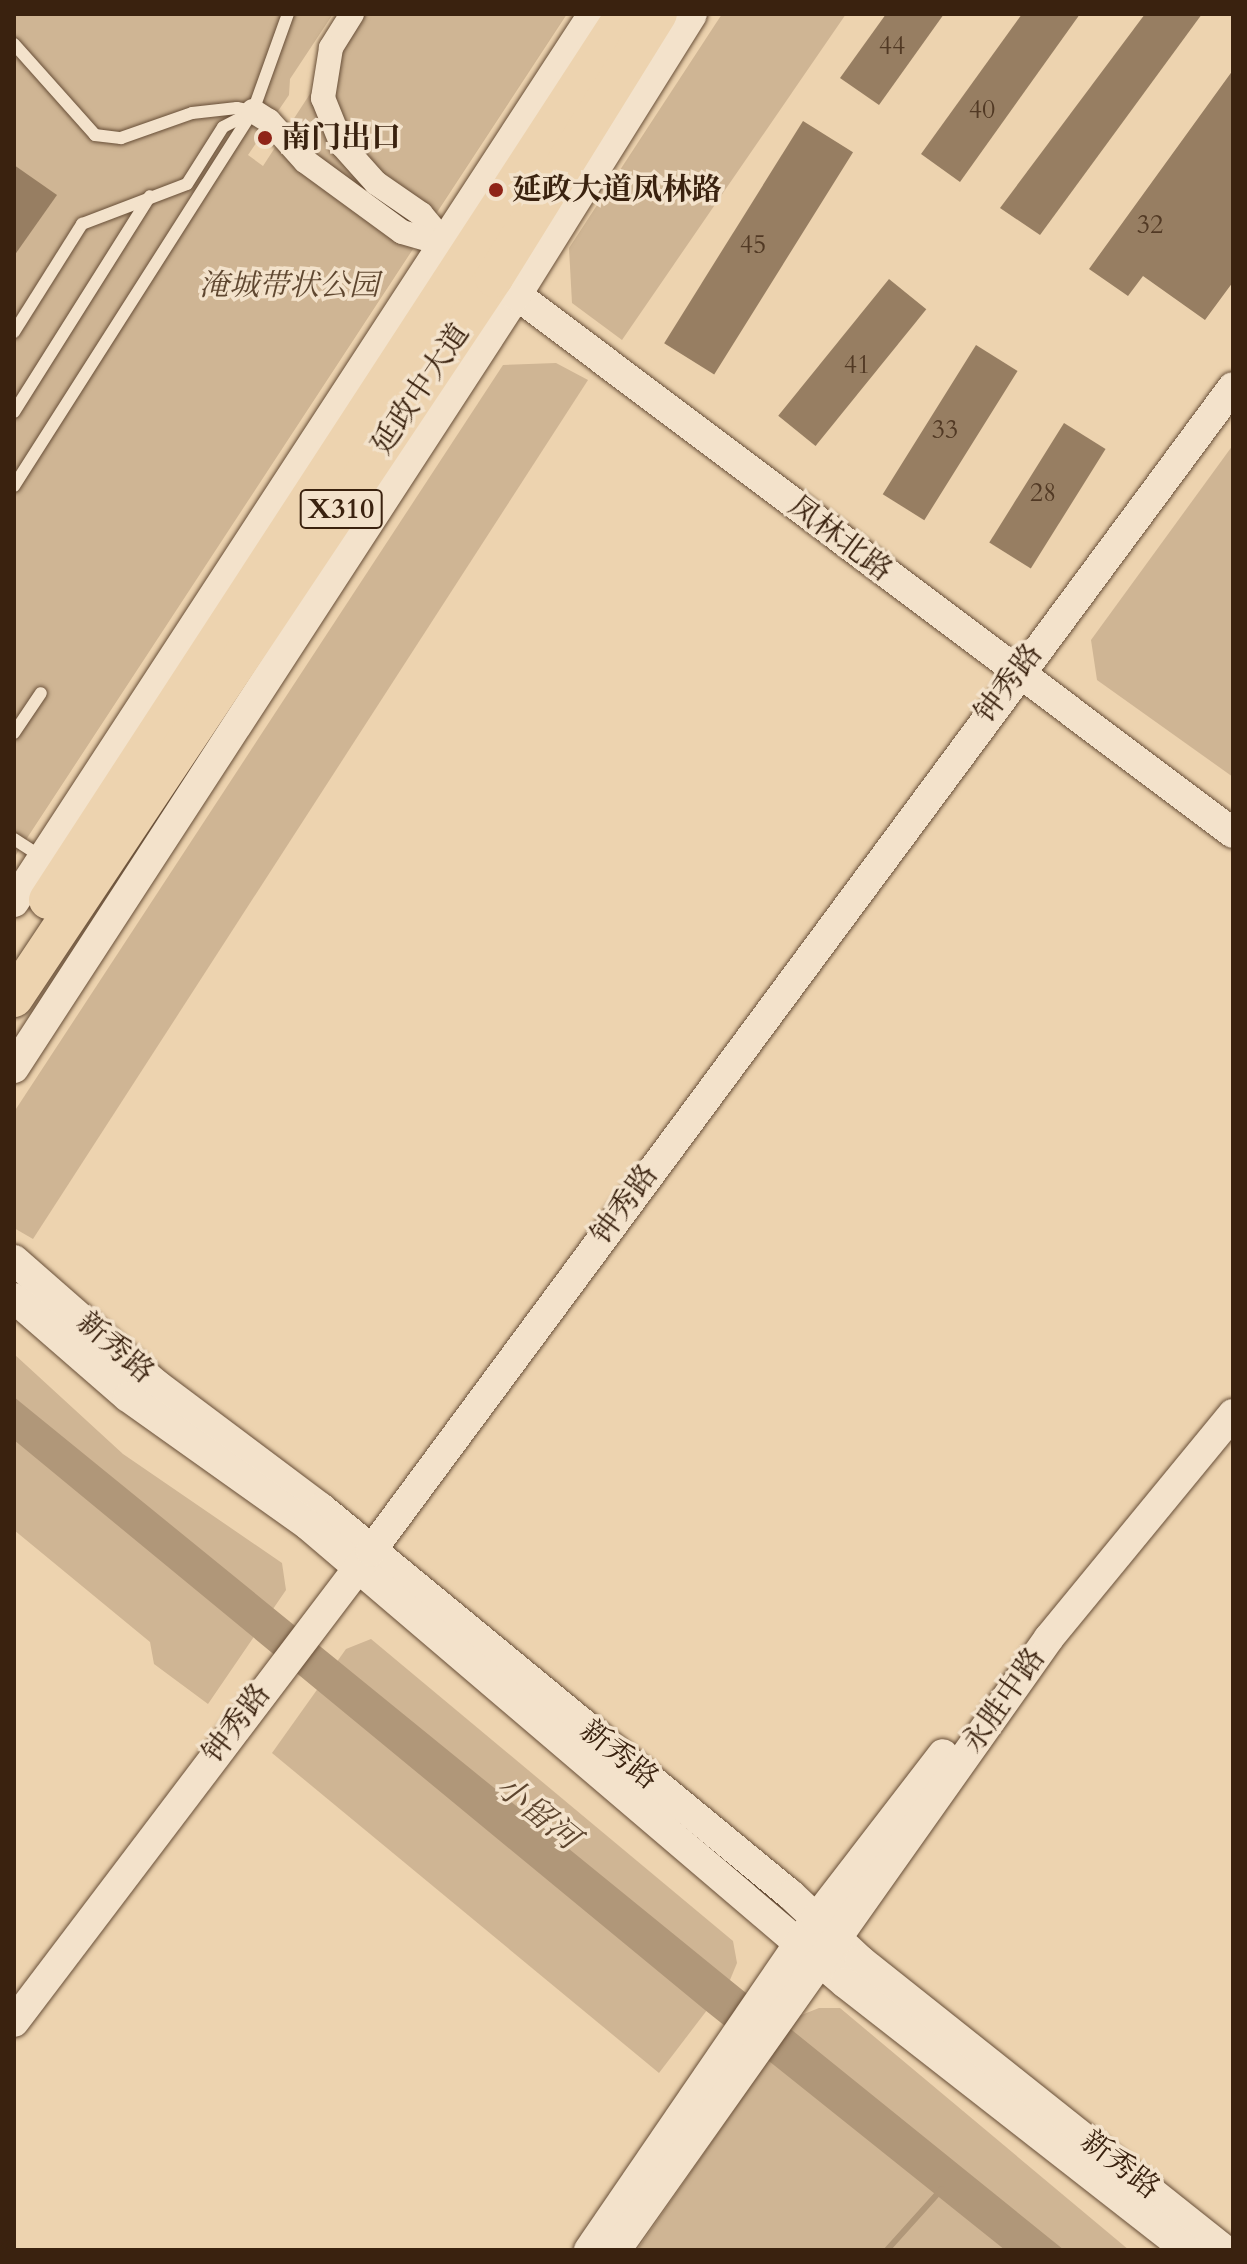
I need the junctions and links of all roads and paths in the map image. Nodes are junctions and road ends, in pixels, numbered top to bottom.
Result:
1 (288, 14) edge
2 (352, 14) edge
3 (593, 14) edge
4 (625, 14) edge
5 (658, 14) edge
6 (692, 14) edge
7 (14, 44) edge
8 (253, 111) junction
9 (150, 196) junction
10 (481, 270) junction
11 (14, 332) edge
12 (1233, 387) edge
13 (14, 412) edge
14 (14, 486) edge
15 (1017, 672) junction
16 (41, 693) dead end
17 (14, 733) edge
18 (1233, 833) edge
19 (14, 839) edge
20 (43, 858) junction
21 (14, 902) edge
22 (14, 952) edge
23 (14, 998) edge
24 (14, 1068) edge
25 (14, 1260) edge
26 (14, 1298) edge
27 (1233, 1414) edge
28 (363, 1560) junction
29 (818, 1941) junction
30 (14, 2022) edge
31 (748, 2044) junction
32 (589, 2250) edge
33 (616, 2250) edge
34 (1187, 2250) edge
35 (1225, 2250) edge

1 - 8 lane
2 - 10 street
3 - 10 street
4 - 10 main road, 延政中大道 / X310
5 - 10 main road, 延政中大道 / X310
6 - 10 street
7 - 8 lane
8 - 9 lane
8 - 10 street
8 - 14 lane
9 - 11 lane
9 - 13 lane
10 - 15 street, 凤林北路
10 - 20 street
10 - 22 main road, 延政中大道 / X310
10 - 23 main road, 延政中大道 / X310
10 - 24 street
12 - 15 street, 钟秀路
15 - 18 street, 凤林北路
15 - 28 street, 钟秀路
16 - 17 lane
19 - 20 lane
20 - 21 street
25 - 28 street, 新秀路
26 - 28 street, 新秀路
27 - 29 street, 永胜中路
28 - 29 street, 新秀路
28 - 30 street, 钟秀路
29 - 31 street, 永胜中路
29 - 34 street, 新秀路
29 - 35 street, 新秀路
31 - 32 street
31 - 33 street

